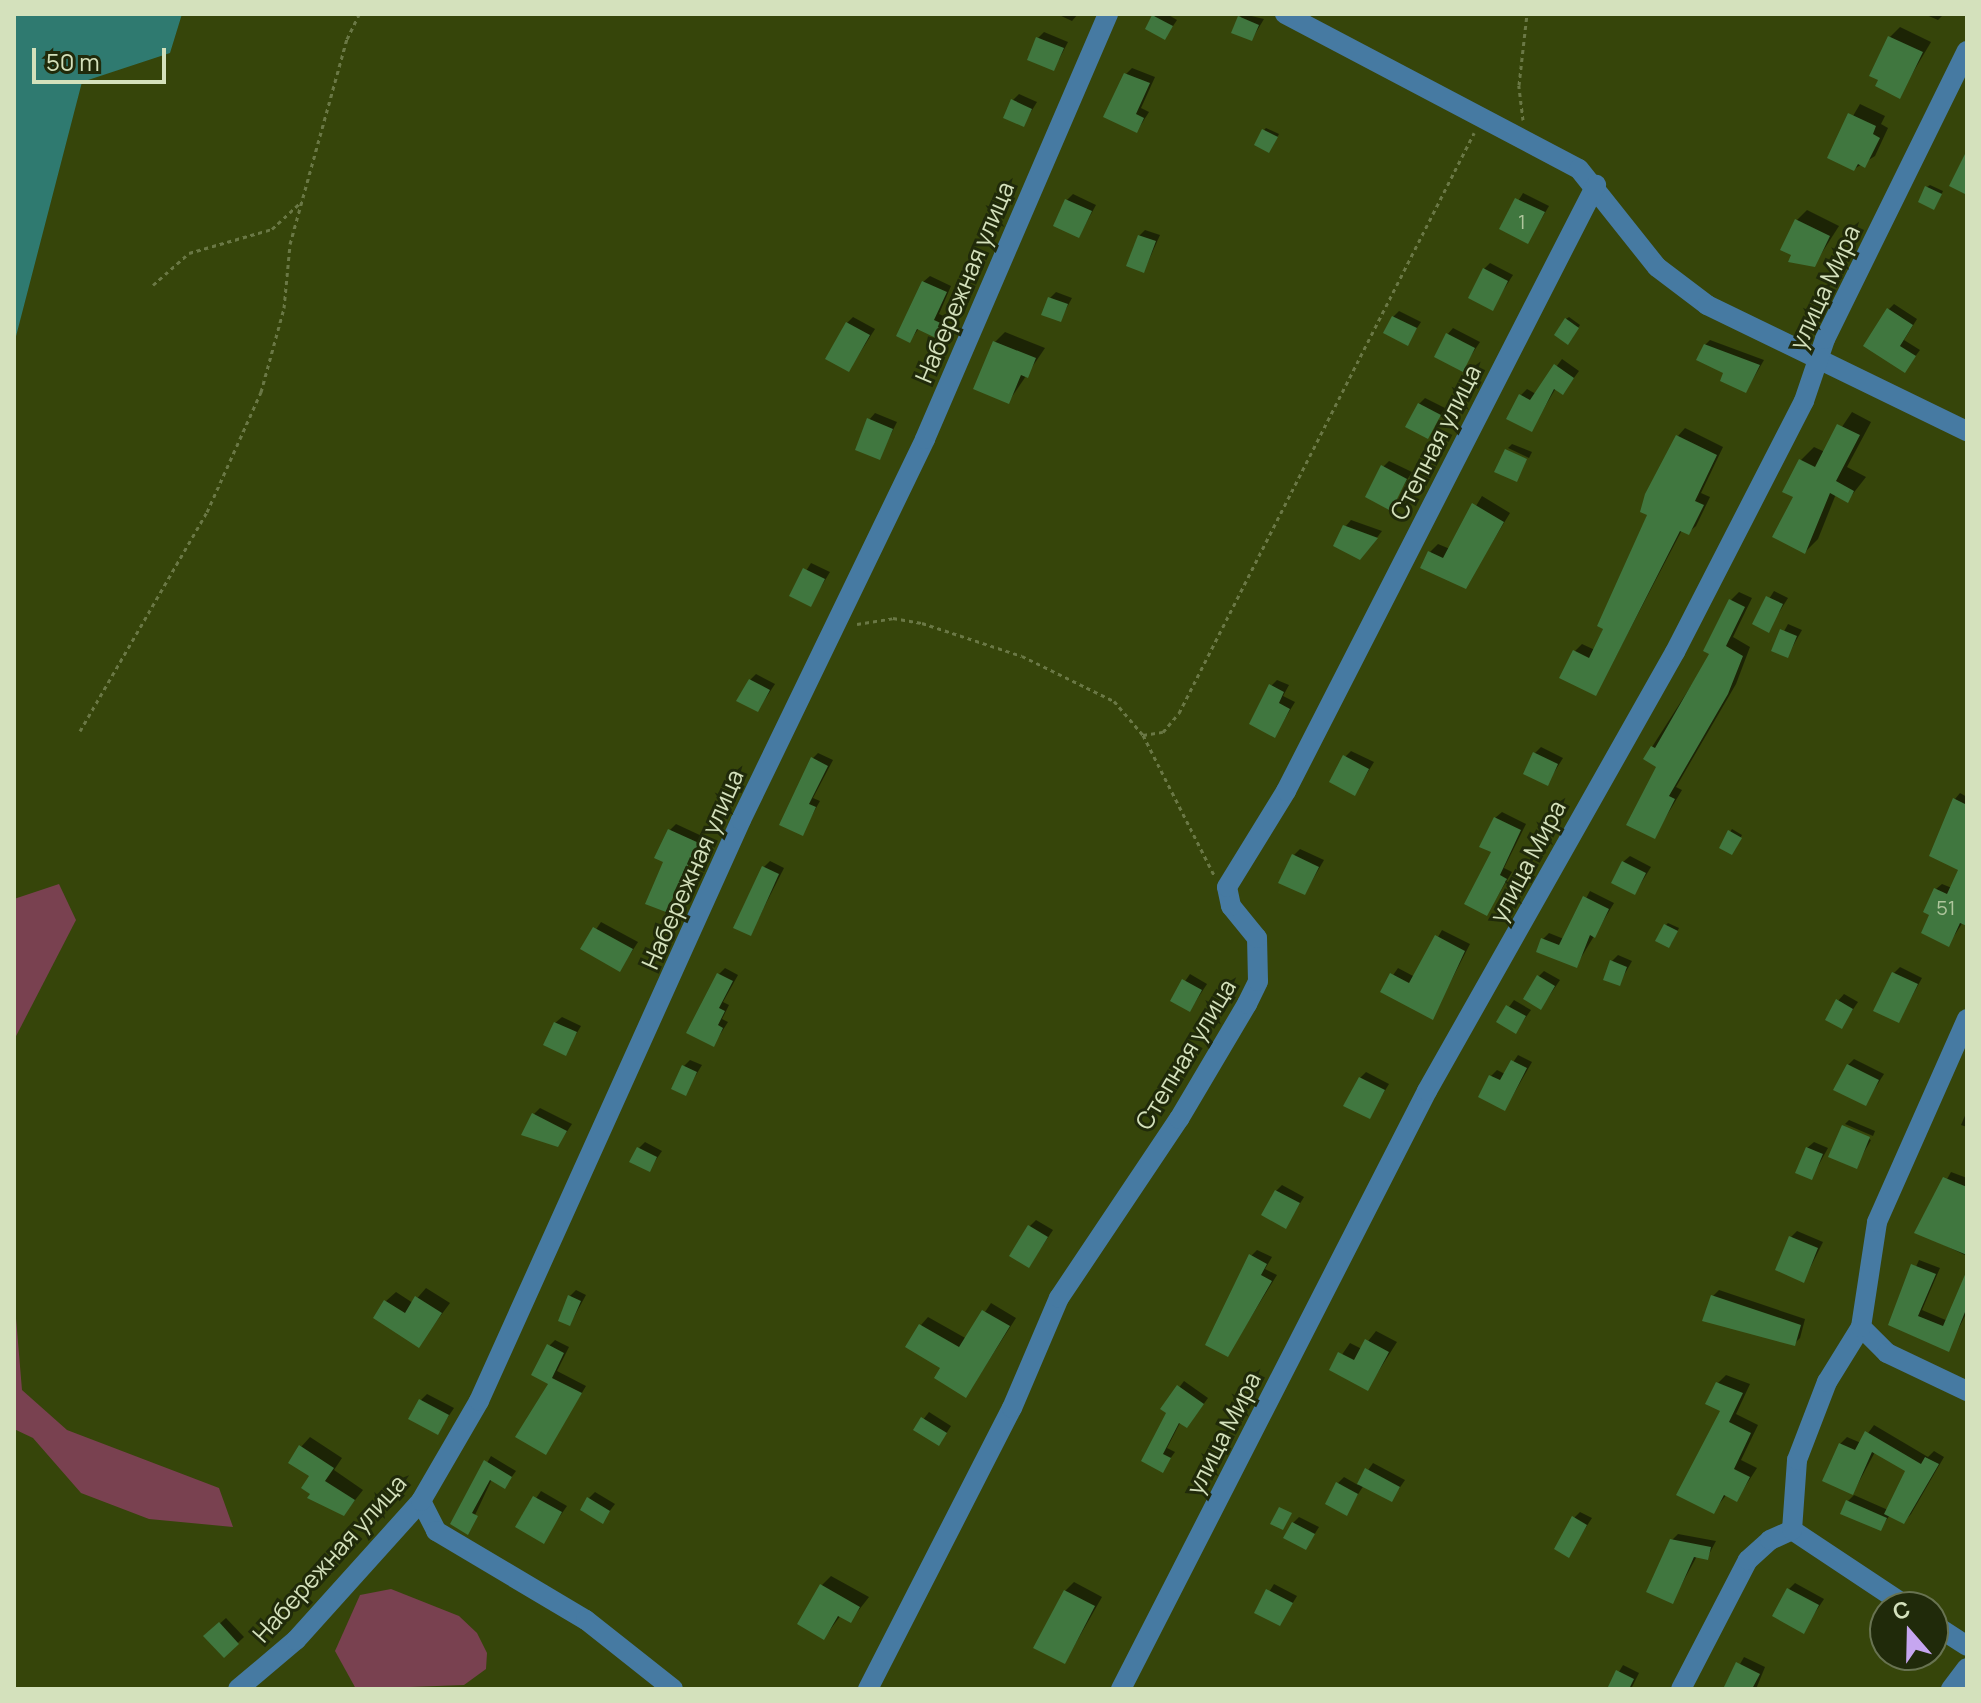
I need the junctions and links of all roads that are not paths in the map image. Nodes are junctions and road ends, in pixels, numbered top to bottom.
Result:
1 (1108, 14) edge
2 (1285, 14) edge
3 (1967, 51) edge
4 (1596, 185) junction
5 (1818, 361) junction
6 (1967, 431) edge
7 (1967, 1019) edge
8 (1861, 1327) junction
9 (1967, 1391) edge
10 (421, 1501) junction
11 (1792, 1530) junction
12 (1884, 1591) edge
13 (1949, 1634) edge
14 (1967, 1646) edge
15 (1967, 1668) edge
16 (238, 1689) edge
17 (673, 1689) edge
18 (868, 1689) edge
19 (1121, 1689) edge
20 (1681, 1689) edge
21 (1951, 1689) edge

1 - 10 street, Набережная улица
2 - 4 street
3 - 5 street, улица Мира
4 - 5 street
4 - 18 street, Степная улица
5 - 6 street
5 - 19 street, улица Мира
7 - 8 street
8 - 9 street
8 - 11 street
10 - 16 street, Набережная улица
10 - 17 street
11 - 12 street
11 - 20 street
13 - 14 street
15 - 21 street

